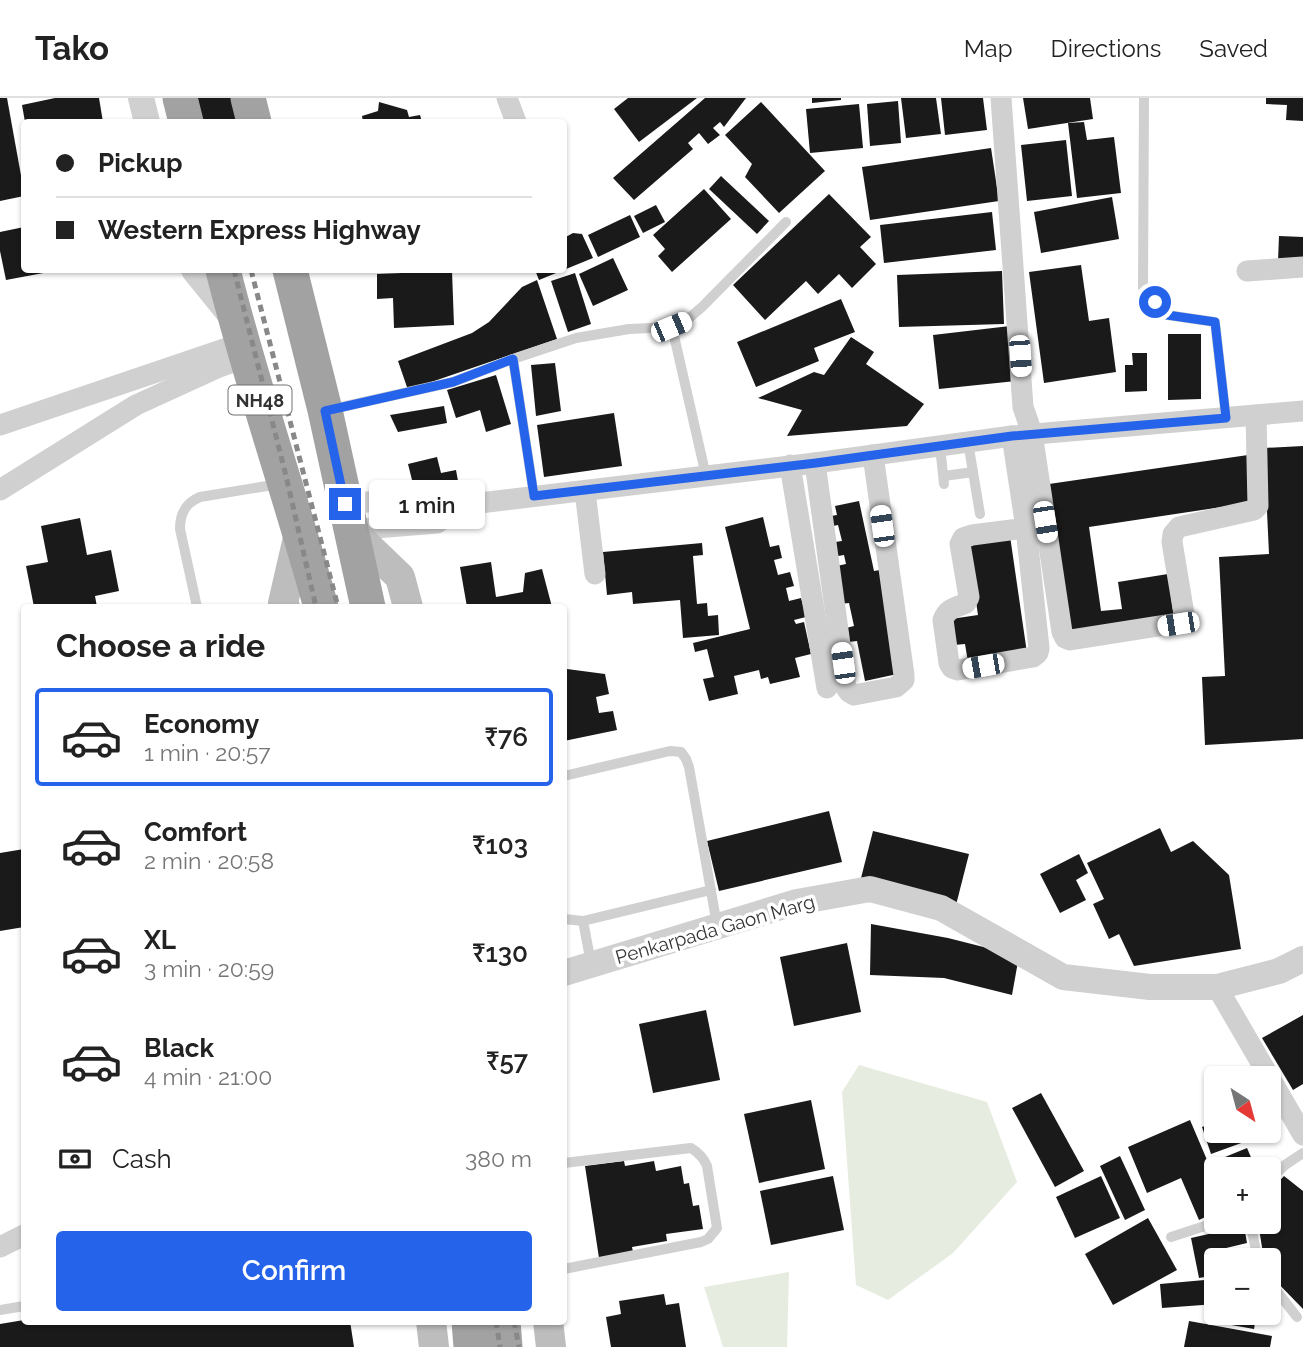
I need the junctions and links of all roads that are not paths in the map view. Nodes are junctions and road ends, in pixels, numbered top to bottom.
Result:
1 (141, 98) edge
2 (180, 98) edge
3 (248, 98) edge
4 (507, 98) edge
5 (1000, 98) edge
6 (1144, 98) edge
7 (145, 119) edge
8 (185, 119) edge
9 (253, 119) edge
10 (515, 119) edge
11 (786, 222) dead end
12 (1303, 267) edge
13 (1247, 271) dead end
14 (196, 273) edge
15 (224, 273) edge
16 (291, 273) edge
17 (671, 327) junction
18 (242, 341) junction
19 (513, 359) junction
20 (325, 411) junction
21 (1303, 411) edge
22 (1256, 415) junction
23 (1226, 418) junction
24 (0, 425) edge
25 (1022, 434) junction
26 (968, 442) junction
27 (940, 446) junction
28 (873, 455) junction
29 (816, 463) junction
30 (790, 465) junction
31 (973, 472) junction
32 (706, 475) junction
33 (286, 483) junction
34 (0, 490) edge
35 (585, 491) junction
36 (534, 496) junction
37 (980, 514) dead end
38 (348, 517) junction
39 (1026, 528) junction
40 (300, 529) junction
41 (595, 574) dead end
42 (196, 604) edge
43 (284, 604) edge
44 (320, 604) edge
45 (367, 604) edge
46 (407, 604) edge
47 (827, 688) dead end
48 (567, 775) edge
49 (711, 890) junction
50 (567, 919) edge
51 (583, 921) junction
52 (717, 926) junction
53 (1303, 959) edge
54 (591, 965) junction
55 (567, 972) edge
56 (1217, 987) junction
57 (1303, 1138) edge
58 (567, 1163) edge
59 (1281, 1169) edge
60 (1204, 1226) edge
61 (21, 1237) edge
62 (1171, 1237) dead end
63 (0, 1247) edge
64 (21, 1248) edge
65 (567, 1268) edge
66 (1281, 1296) edge
67 (21, 1306) edge
68 (0, 1310) edge
69 (1297, 1317) dead end
70 (431, 1325) edge
71 (469, 1325) edge
72 (503, 1325) edge
73 (548, 1325) edge
74 (433, 1347) edge
75 (471, 1347) edge
76 (505, 1347) edge
77 (551, 1347) edge

1 - 7 street
2 - 8 highway
3 - 9 highway
4 - 10 street
5 - 25 street
6 - 23 lane
11 - 17 lane
12 - 13 street
14 - 18 street
15 - 18 highway, NH48
16 - 20 highway, NH48
17 - 19 lane
17 - 32 lane
18 - 24 street
18 - 33 highway, NH48
18 - 34 street
19 - 20 lane
19 - 36 lane
20 - 38 highway, NH48
21 - 22 street
22 - 23 street
22 - 25 street
23 - 25 street
25 - 26 street
25 - 39 street
26 - 27 street
26 - 31 lane
27 - 28 street
27 - 31 lane
28 - 29 street
28 - 29 street
29 - 30 street
30 - 32 street
30 - 47 street
31 - 37 lane
32 - 35 street
33 - 40 highway, NH48
33 - 42 lane
35 - 36 street
35 - 41 street
36 - 38 street
38 - 45 highway, NH48
38 - 46 main road
39 - 39 street
40 - 43 main road
40 - 44 highway, NH48
48 - 49 lane
49 - 51 lane
49 - 52 lane
50 - 51 lane
51 - 54 lane
52 - 54 street, Penkarpada Gaon Marg
52 - 56 street, Penkarpada Gaon Marg
53 - 56 street, Penkarpada Gaon Marg
54 - 55 street, Penkarpada Gaon Marg
56 - 57 street
57 - 59 lane
58 - 65 lane
60 - 62 lane
61 - 63 street
63 - 64 street
66 - 69 lane
67 - 68 lane
70 - 74 main road
71 - 75 highway
72 - 76 highway
73 - 77 main road

